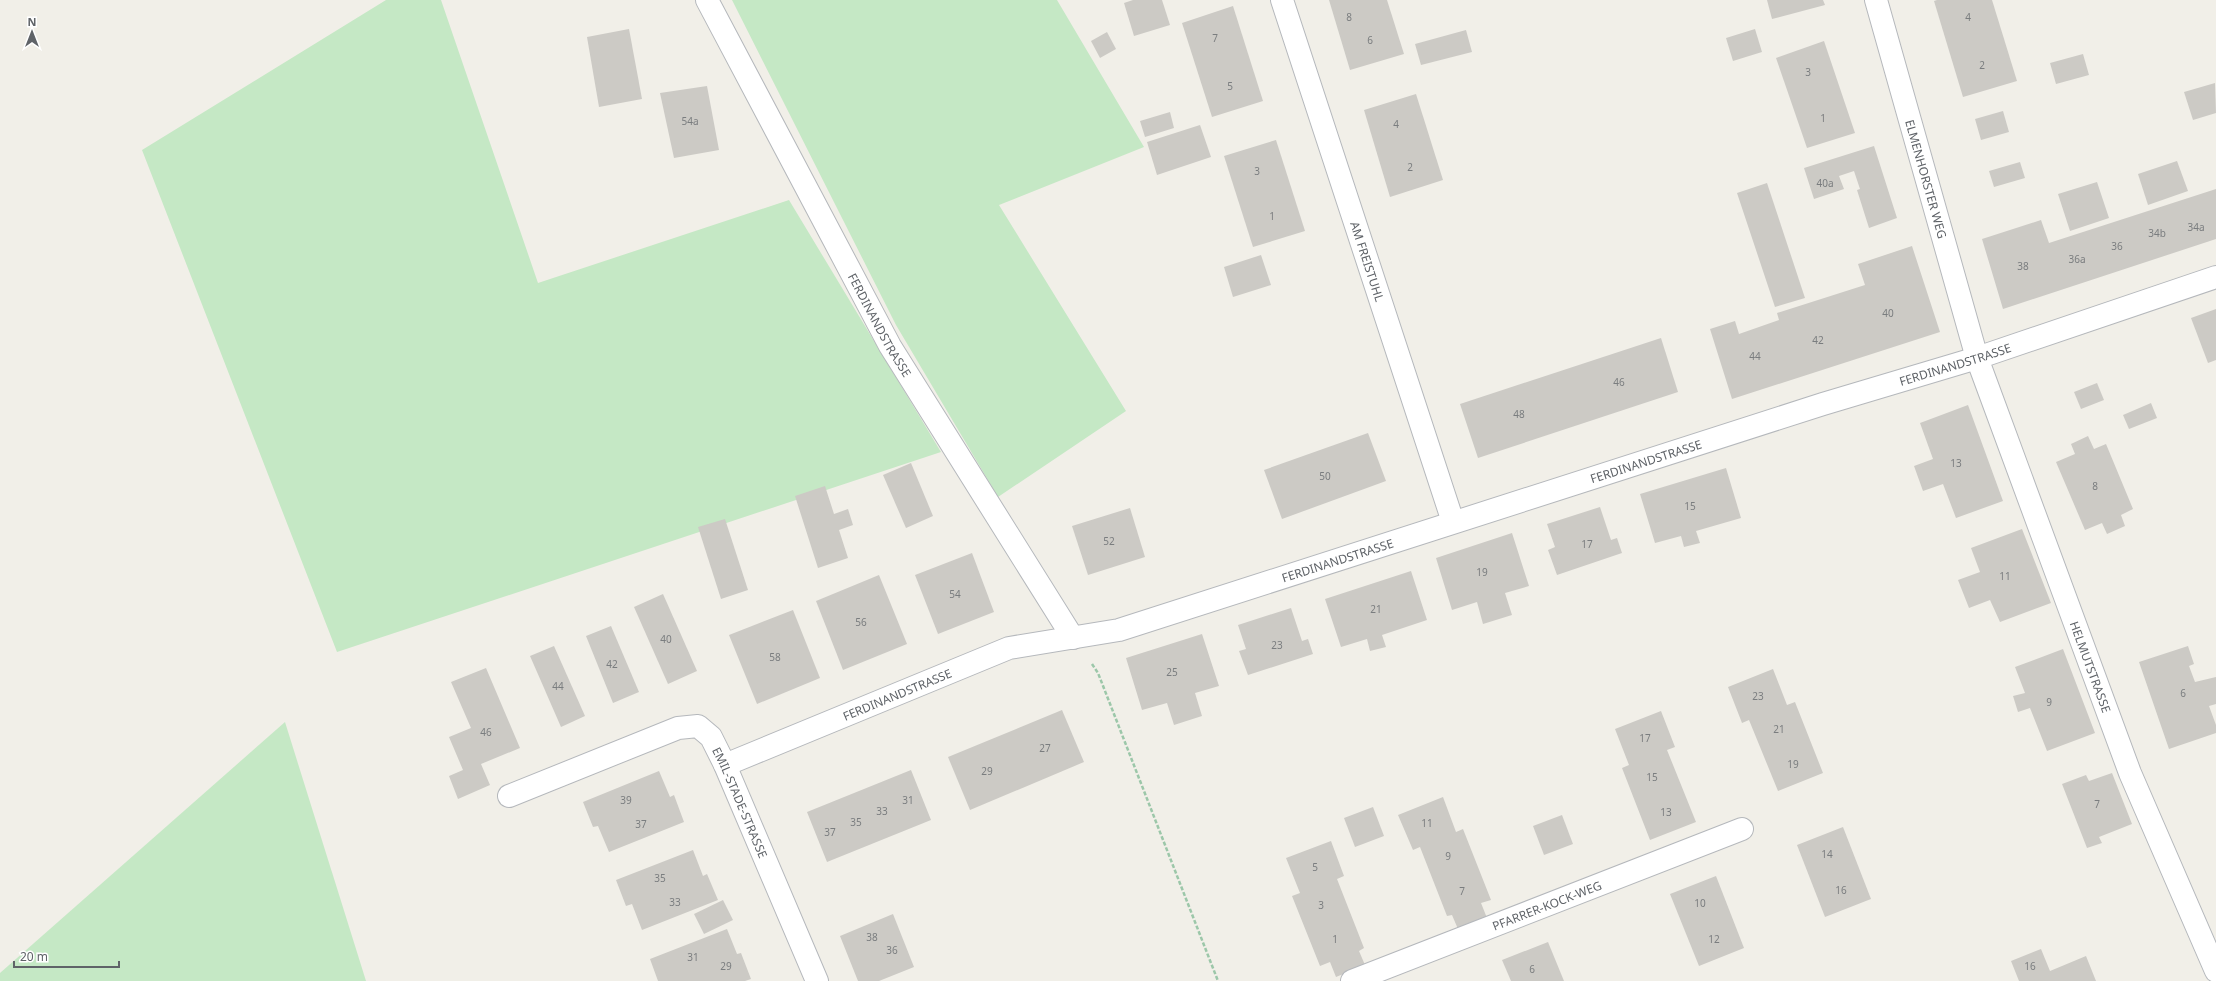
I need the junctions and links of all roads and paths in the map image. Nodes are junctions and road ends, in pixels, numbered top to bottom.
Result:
1 (707, 0) edge
2 (1282, 0) edge
3 (1876, 0) edge
4 (2216, 277) edge
5 (1977, 358) junction
6 (1454, 522) junction
7 (1074, 638) junction
8 (725, 765) junction
9 (509, 796) dead end
10 (1742, 829) dead end
11 (2216, 971) edge
12 (817, 981) edge
13 (1218, 981) edge
14 (1352, 981) edge

1 - 7 street, FERDINANDSTRASSE
2 - 6 street, AM FREISTUHL
3 - 5 street, ELMENHORSTER WEG
4 - 5 street, FERDINANDSTRASSE
5 - 6 street, FERDINANDSTRASSE
5 - 11 street, HELMUTSTRASSE
6 - 7 street, FERDINANDSTRASSE
7 - 8 street, FERDINANDSTRASSE
7 - 13 path
8 - 9 street, EMIL-STADE-STRASSE
8 - 12 street, EMIL-STADE-STRASSE
10 - 14 street, PFARRER-KOCK-WEG

